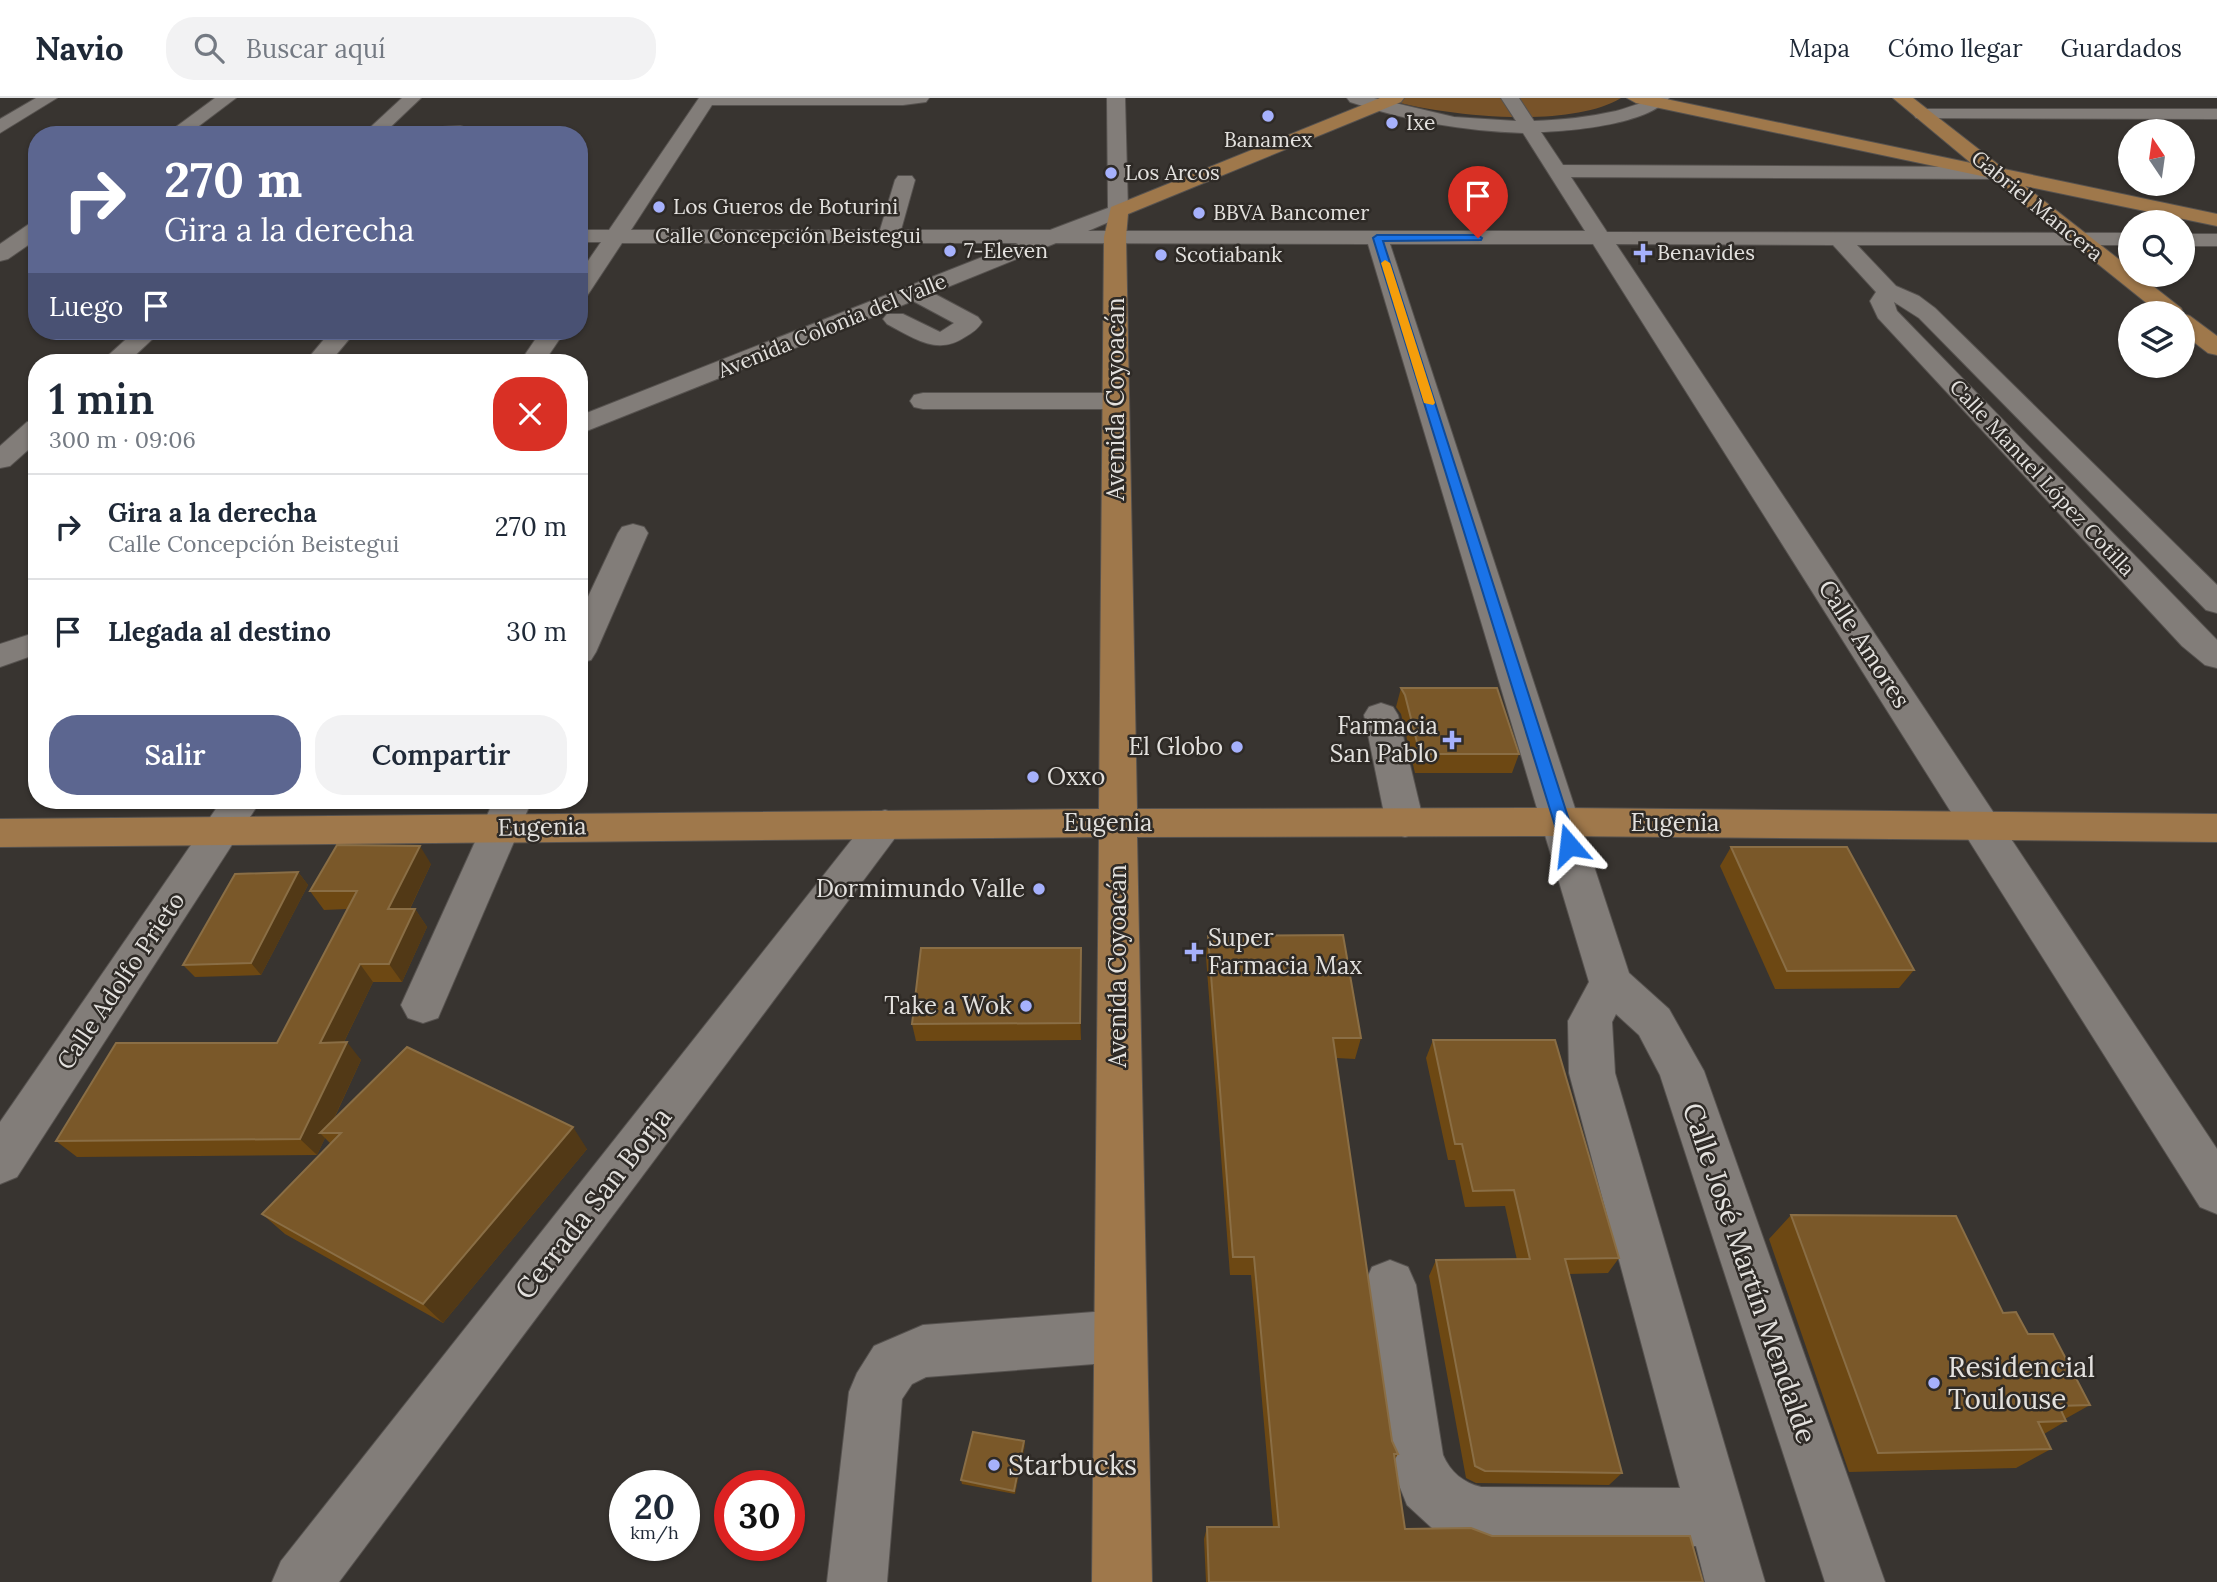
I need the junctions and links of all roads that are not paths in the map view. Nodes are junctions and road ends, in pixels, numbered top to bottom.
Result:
1 (48, 98) edge
2 (227, 98) edge
3 (412, 98) edge
4 (1116, 98) edge
5 (1356, 98) edge
6 (1510, 98) edge
7 (1636, 98) edge
8 (1705, 98) edge
9 (1902, 98) edge
10 (707, 99) edge
11 (1658, 100) edge
12 (1386, 102) edge
13 (915, 104) edge
14 (1922, 114) junction
15 (2217, 114) edge
16 (187, 126) edge
17 (381, 126) edge
18 (1529, 126) junction
19 (0, 127) edge
20 (1972, 153) junction
21 (1560, 171) junction
22 (1998, 173) junction
23 (905, 180) dead end
24 (2217, 204) edge
25 (1116, 224) junction
26 (28, 233) edge
27 (0, 234) edge
28 (588, 236) edge
29 (616, 236) junction
30 (888, 236) junction
31 (2215, 236) edge
32 (28, 237) edge
33 (1054, 237) junction
34 (1377, 238) junction
35 (1603, 238) junction
36 (1838, 238) junction
37 (2195, 238) edge
38 (2078, 239) junction
39 (2118, 239) edge
40 (0, 254) edge
41 (588, 278) edge
42 (1888, 291) junction
43 (915, 293) junction
44 (2158, 301) edge
45 (895, 319) dead end
46 (2195, 329) edge
47 (139, 340) edge
48 (336, 340) edge
49 (2212, 340) edge
50 (122, 354) edge
51 (324, 354) edge
52 (923, 401) dead end
53 (1116, 401) junction
54 (588, 422) edge
55 (28, 436) edge
56 (2021, 457) junction
57 (2076, 458) junction
58 (0, 460) edge
59 (633, 533) dead end
60 (2217, 603) edge
61 (588, 632) edge
62 (28, 645) edge
63 (0, 656) edge
64 (2217, 657) edge
65 (1381, 715) dead end
66 (507, 814) edge
67 (231, 816) edge
68 (1562, 822) junction
69 (1116, 823) junction
70 (1405, 823) junction
71 (885, 824) junction
72 (1981, 825) junction
73 (2217, 828) edge
74 (0, 832) edge
75 (1611, 984) junction
76 (423, 1005) dead end
77 (0, 1162) edge
78 (2217, 1191) edge
79 (1390, 1286) dead end
80 (1120, 1336) junction
81 (1716, 1517) junction
82 (302, 1582) edge
83 (857, 1582) edge
84 (1122, 1582) edge
85 (1735, 1582) edge
86 (1855, 1582) edge

1 - 19 street
2 - 16 street
3 - 17 street
4 - 25 street, Avenida Coyoacán
5 - 12 street
6 - 18 street, Calle Amores
7 - 11 main road
8 - 20 main road
9 - 14 main road, Gabriel Mancera
10 - 13 street
10 - 29 street
11 - 18 street
11 - 22 main road
12 - 18 street
12 - 25 main road, Avenida Colonia del Valle
14 - 15 street
14 - 20 main road, Gabriel Mancera
18 - 21 street, Calle Amores
20 - 22 main road, Gabriel Mancera
20 - 24 main road
21 - 22 street
21 - 35 street, Calle Amores
22 - 31 main road
22 - 38 main road, Gabriel Mancera
23 - 30 street
25 - 33 street, Avenida Colonia del Valle
25 - 34 street
25 - 53 main road, Avenida Coyoacán
26 - 27 street
28 - 29 street, Calle Concepción Beistegui
29 - 30 street, Calle Concepción Beistegui
29 - 41 street
30 - 33 street, Calle Concepción Beistegui
31 - 37 street
32 - 40 street
33 - 43 street, Avenida Colonia del Valle
34 - 35 street
34 - 68 street
35 - 36 street
35 - 72 street, Calle Amores
36 - 38 street
36 - 42 street, Calle Manuel López Cotilla
38 - 39 street
38 - 44 main road, Gabriel Mancera
42 - 56 street, Calle Manuel López Cotilla
42 - 57 street, Calle Manuel López Cotilla
43 - 45 street
43 - 54 street, Avenida Colonia del Valle
46 - 49 main road
47 - 50 street
48 - 51 street
52 - 53 street
53 - 69 main road, Avenida Coyoacán
55 - 58 street
56 - 57 street
56 - 64 street, Calle Manuel López Cotilla
57 - 60 street, Calle Manuel López Cotilla
59 - 61 street
62 - 63 street
65 - 70 street
66 - 67 main road, Eugenia
66 - 71 main road, Eugenia
66 - 76 street
67 - 74 main road, Eugenia
67 - 77 street, Calle Adolfo Prieto
68 - 70 main road, Eugenia
68 - 72 main road, Eugenia
68 - 75 street
69 - 70 main road, Eugenia
69 - 71 main road, Eugenia
69 - 80 main road, Avenida Coyoacán
71 - 82 street, Cerrada San Borja
72 - 73 main road, Eugenia
72 - 78 street, Calle Amores
75 - 81 street
75 - 86 street, Calle José Martín Mendalde
79 - 81 street
80 - 83 street
80 - 84 main road, Avenida Coyoacán
81 - 85 street

